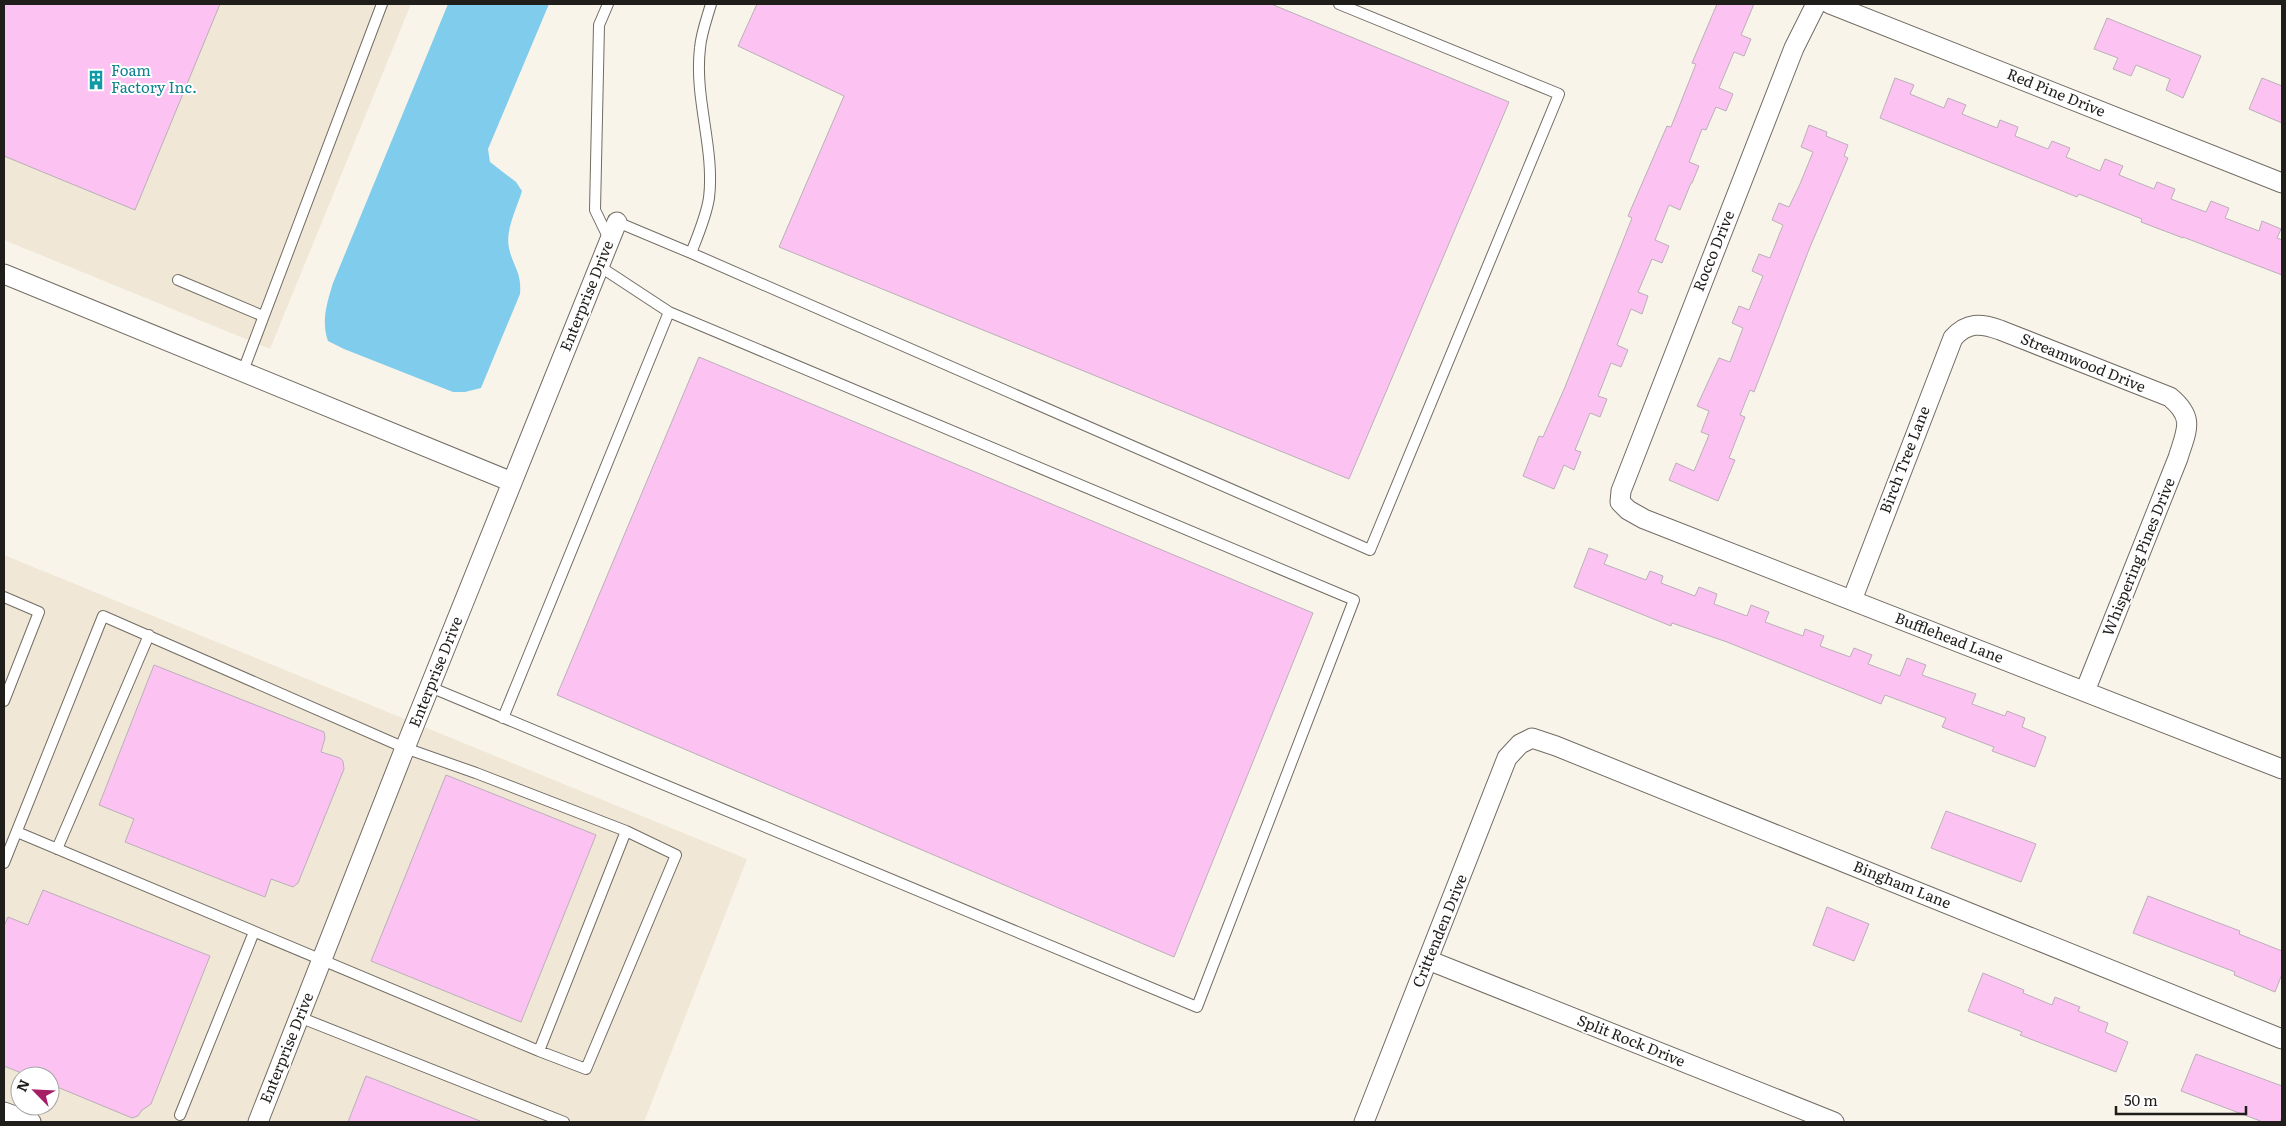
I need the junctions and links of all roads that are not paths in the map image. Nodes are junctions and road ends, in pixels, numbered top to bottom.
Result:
1 (382, 4) edge
2 (608, 4) edge
3 (711, 4) edge
4 (1339, 4) edge
5 (1816, 4) edge
6 (1830, 4) edge
7 (2282, 183) edge
8 (617, 222) joint
9 (610, 240) junction
10 (691, 253) junction
11 (599, 266) junction
12 (4, 274) edge
13 (178, 280) dead end
14 (669, 312) junction
15 (263, 316) junction
16 (1967, 326) joint
17 (243, 371) junction
18 (2187, 422) joint
19 (512, 482) junction
20 (1620, 502) joint
21 (4, 598) edge
22 (1852, 600) junction
23 (149, 635) junction
24 (430, 688) junction
25 (2085, 691) junction
26 (4, 701) edge
27 (503, 718) junction
28 (1520, 744) joint
29 (405, 748) junction
30 (2282, 769) edge
31 (626, 831) junction
32 (16, 832) junction
33 (57, 849) junction
34 (4, 863) edge
35 (254, 932) junction
36 (1428, 960) junction
37 (321, 961) junction
38 (299, 1017) junction
39 (2282, 1039) edge
40 (539, 1051) junction
41 (4, 1112) edge
42 (180, 1115) dead end
43 (31, 1122) edge
44 (258, 1122) edge
45 (564, 1122) edge
46 (1364, 1122) edge
47 (1834, 1122) edge

1 - 15 lane
2 - 9 lane
3 - 10 lane
4 - 10 lane
5 - 20 street, Rocco Drive
6 - 7 street, Red Pine Drive
8 - 9 street, Enterprise Drive
8 - 10 lane
9 - 11 street, Enterprise Drive
11 - 14 lane
11 - 19 street, Enterprise Drive
12 - 17 street
13 - 15 lane
14 - 27 lane
14 - 27 lane
15 - 17 lane
16 - 18 street, Streamwood Drive
16 - 22 street, Birch Tree Lane
17 - 19 street
18 - 25 street, Whispering Pines Drive
19 - 24 street, Enterprise Drive
20 - 22 street, Bufflehead Lane
21 - 26 lane
22 - 25 street, Bufflehead Lane
23 - 29 lane
23 - 32 lane
23 - 33 lane
24 - 27 lane
24 - 29 street, Enterprise Drive
25 - 30 street, Bufflehead Lane
28 - 36 street, Crittenden Drive
28 - 39 street, Bingham Lane
29 - 31 lane
29 - 37 street, Enterprise Drive
31 - 40 lane
31 - 40 lane
32 - 33 lane
32 - 34 lane
33 - 35 lane
35 - 37 lane
35 - 42 lane
36 - 46 street, Crittenden Drive
36 - 47 street, Split Rock Drive
37 - 38 street, Enterprise Drive
37 - 40 lane
38 - 44 street, Enterprise Drive
38 - 45 lane
41 - 43 street

